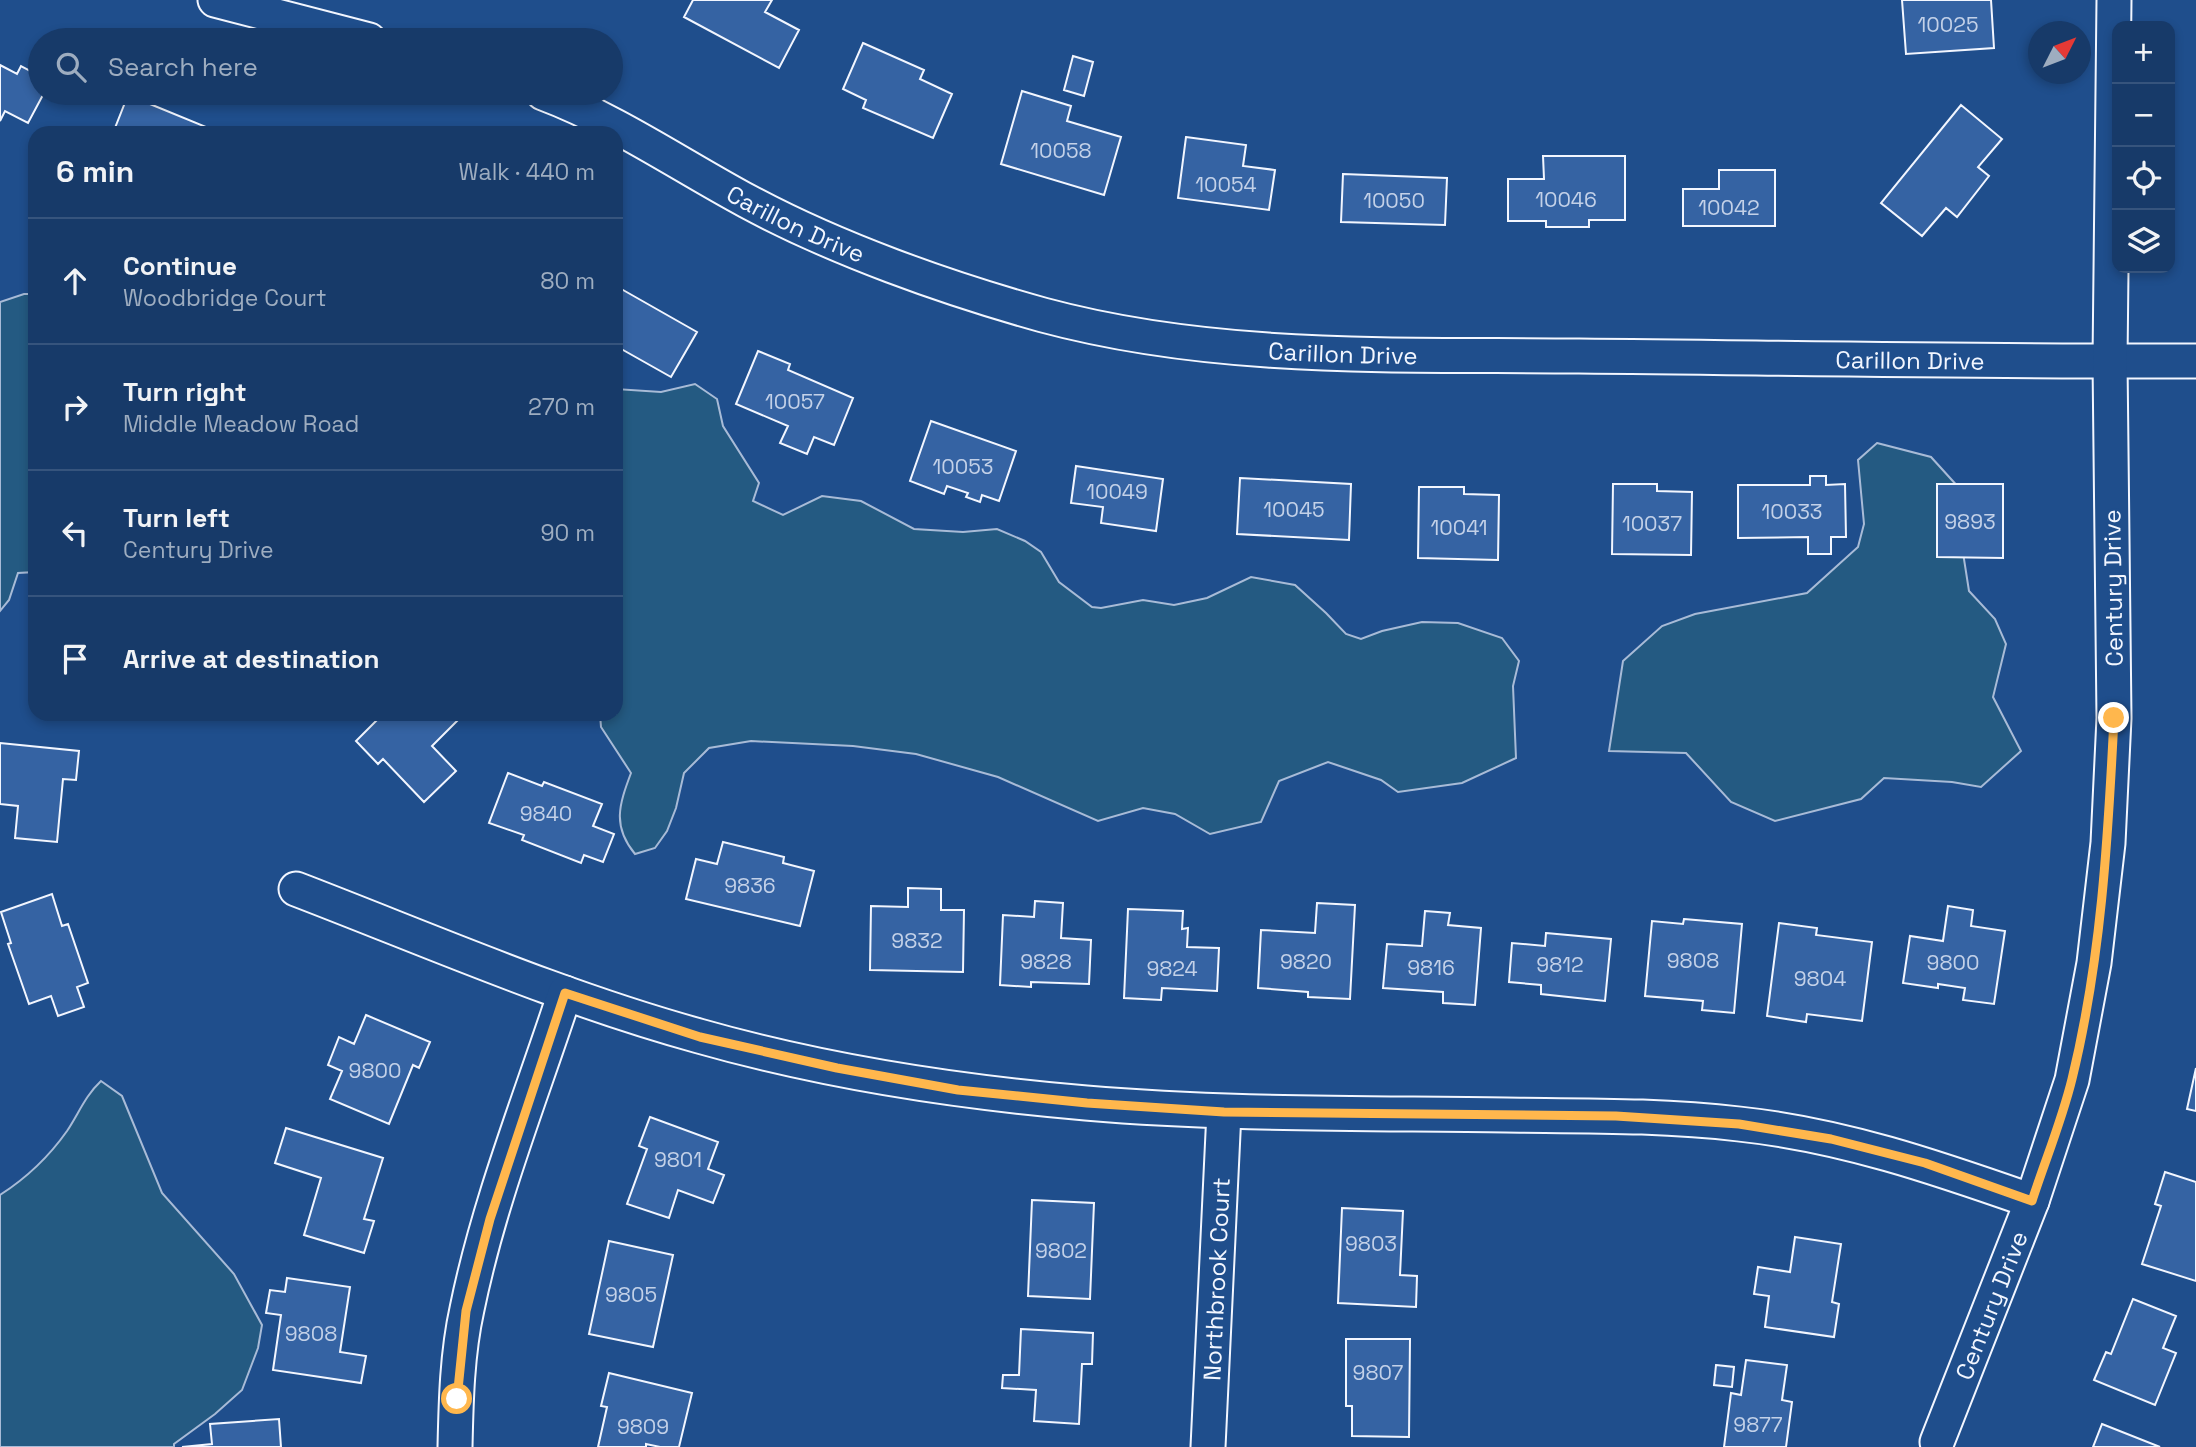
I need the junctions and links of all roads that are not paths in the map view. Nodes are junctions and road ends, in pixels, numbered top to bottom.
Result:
1 (215, 0) edge
2 (2114, 0) edge
3 (323, 28) edge
4 (568, 105) edge
5 (611, 126) edge
6 (623, 132) edge
7 (2110, 361) junction
8 (2196, 361) edge
9 (296, 889) dead end
10 (565, 993) junction
11 (1224, 1112) junction
12 (2032, 1201) junction
13 (1937, 1442) dead end
14 (455, 1447) edge
15 (1208, 1447) edge

1 - 3 street
2 - 7 street, Century Drive
4 - 5 street, Carillon Drive
6 - 7 street, Carillon Drive
7 - 8 street, Carillon Drive
7 - 12 street, Century Drive
9 - 10 street
10 - 11 street
10 - 14 street
11 - 12 street
11 - 15 street, Northbrook Court
12 - 13 street, Century Drive

